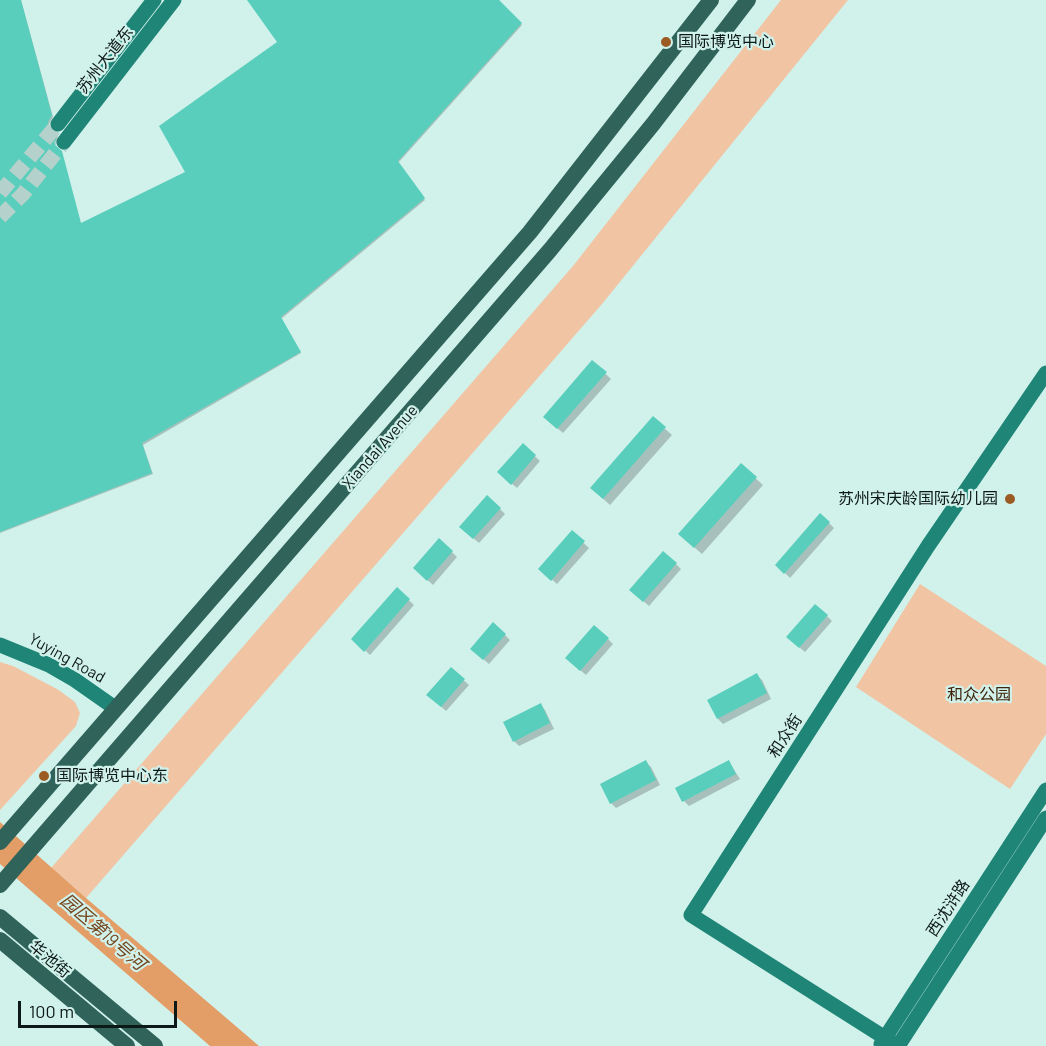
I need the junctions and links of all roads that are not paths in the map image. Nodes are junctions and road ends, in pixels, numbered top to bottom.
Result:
1 (154, 0) edge
2 (174, 0) edge
3 (711, 0) edge
4 (748, 0) edge
5 (58, 124) tunnel mouth
6 (64, 142) tunnel mouth
7 (1046, 373) edge
8 (0, 645) edge
9 (115, 708) junction
10 (1046, 790) edge
11 (1046, 818) edge
12 (5, 836) edge
13 (5, 879) edge
14 (0, 917) edge
15 (0, 940) edge
16 (890, 1044) edge
17 (127, 1046) edge
18 (155, 1046) edge

1 - 5 street, 苏州大道东
2 - 6 street, 苏州大道东
3 - 9 main road, Xiandai Avenue
4 - 13 main road, Xiandai Avenue
7 - 16 street, 和众街
8 - 9 street, Yuying Road
9 - 12 main road, Xiandai Avenue
10 - 16 street, 西沈浒路
11 - 16 street, 西沈浒路
14 - 18 main road, 华池街
15 - 17 main road, 华池街

